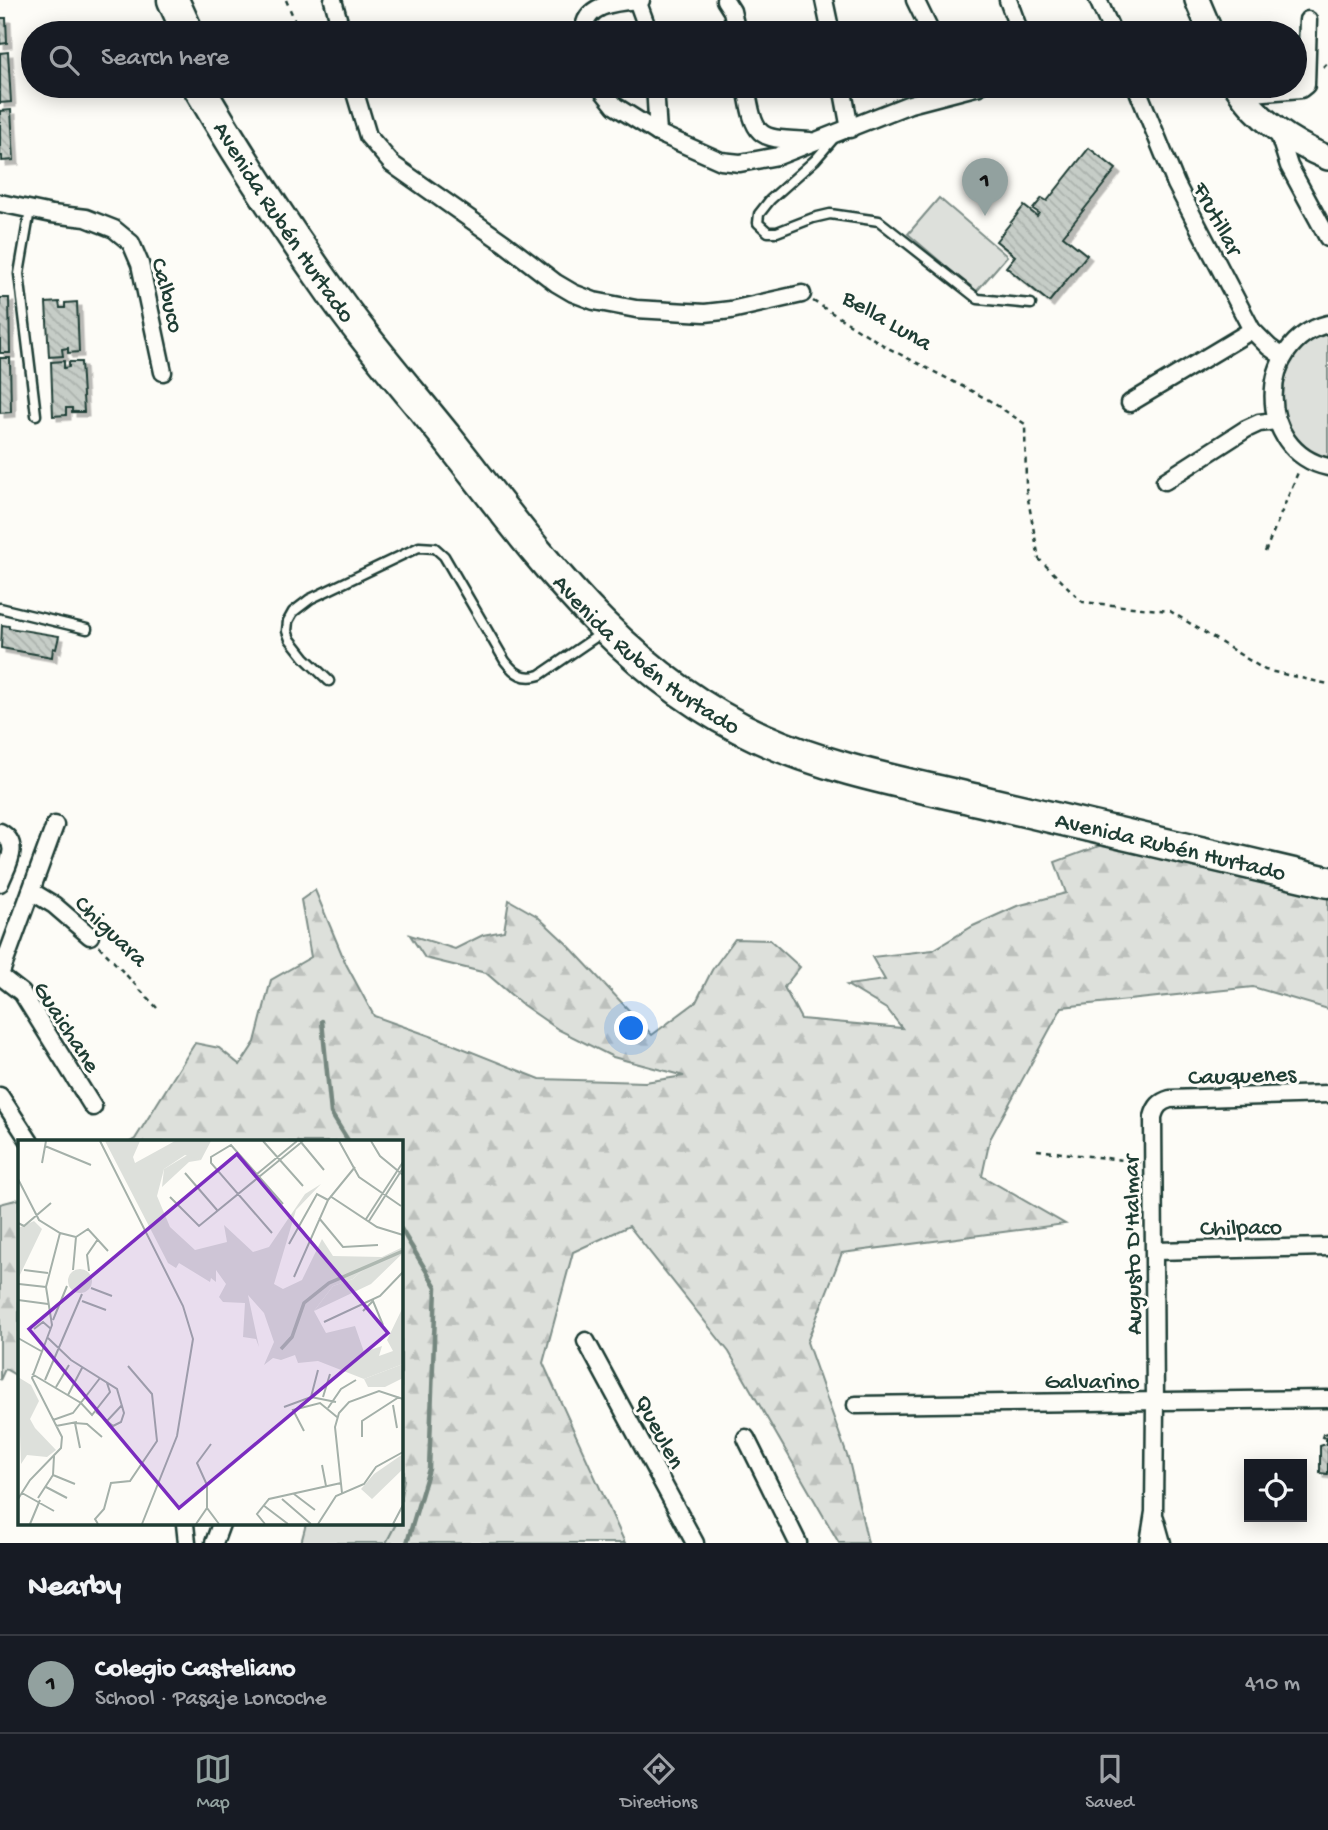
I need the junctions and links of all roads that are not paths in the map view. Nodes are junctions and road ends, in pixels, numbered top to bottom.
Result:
1 (156, 0) edge
2 (173, 0) edge
3 (333, 0) edge
4 (639, 0) edge
5 (725, 0) edge
6 (824, 0) edge
7 (915, 0) edge
8 (1008, 0) edge
9 (1097, 0) edge
10 (1197, 0) edge
11 (1308, 20) dead end
12 (166, 21) edge
13 (183, 21) edge
14 (339, 21) edge
15 (587, 21) edge
16 (645, 21) edge
17 (734, 21) edge
18 (828, 21) edge
19 (925, 21) edge
20 (1016, 21) edge
21 (1107, 21) edge
22 (1206, 21) edge
23 (1307, 52) edge
24 (206, 98) edge
25 (224, 98) edge
26 (357, 98) edge
27 (609, 98) edge
28 (656, 98) edge
29 (749, 98) edge
30 (843, 98) edge
31 (929, 98) edge
32 (1141, 98) edge
33 (1245, 98) edge
34 (844, 132) junction
35 (1278, 132) junction
36 (658, 133) junction
37 (816, 141) junction
38 (1328, 158) edge
39 (0, 202) edge
40 (30, 210) junction
41 (1328, 238) edge
42 (802, 294) road end
43 (1031, 304) dead end
44 (1328, 324) edge
45 (1252, 330) junction
46 (1283, 356) junction
47 (163, 372) dead end
48 (1130, 402) dead end
49 (36, 415) dead end
50 (1276, 421) junction
51 (1328, 467) edge
52 (1165, 481) dead end
53 (0, 608) edge
54 (87, 629) dead end
55 (606, 630) junction
56 (329, 681) dead end
57 (55, 825) dead end
58 (5, 836) edge
59 (1328, 864) edge
60 (1328, 882) edge
61 (0, 883) edge
62 (31, 891) junction
63 (90, 936) road end
64 (0, 975) edge
65 (1328, 1094) edge
66 (0, 1096) edge
67 (1158, 1104) joint
68 (93, 1107) dead end
69 (29, 1140) edge
70 (1328, 1247) edge
71 (1155, 1251) junction
72 (586, 1341) dead end
73 (1328, 1399) edge
74 (1156, 1402) junction
75 (856, 1405) dead end
76 (746, 1438) dead end
77 (1154, 1512) junction
78 (695, 1543) edge
79 (798, 1543) edge
80 (1149, 1543) edge
81 (1162, 1543) edge

1 - 12 highway
2 - 13 highway
3 - 14 street
4 - 15 street
4 - 16 street
5 - 17 street
6 - 18 street
7 - 19 street
8 - 20 street
9 - 21 street
10 - 22 street
11 - 23 street
24 - 55 highway, Avenida Rubén Hurtado
25 - 59 highway, Avenida Rubén Hurtado
26 - 42 street
27 - 36 street
28 - 36 street
29 - 37 street
30 - 34 street
31 - 34 street
32 - 45 street, Frutillar
33 - 35 street
34 - 37 street
34 - 43 lane
35 - 38 street
35 - 41 street
36 - 37 street
39 - 40 street, Calbuco
40 - 47 street, Calbuco
40 - 49 lane
44 - 46 street
45 - 46 street, Frutillar
45 - 48 street
46 - 50 street
50 - 51 street
50 - 52 street
53 - 54 lane
55 - 56 lane
55 - 60 highway, Avenida Rubén Hurtado
57 - 62 street
58 - 61 street
62 - 63 street, Chiguara
62 - 64 street
64 - 68 street, Guaichane
65 - 67 street, Cauquenes
66 - 69 street
67 - 71 street, Augusto D'Halmar
70 - 71 street, Chilpaco
71 - 74 street, Augusto D'Halmar
72 - 78 street, Queulen
73 - 74 street, Galvarino
74 - 75 street, Galvarino
74 - 77 street, Augusto D'Halmar
76 - 79 street
77 - 80 street, Augusto D'Halmar
77 - 81 street, Augusto D'Halmar

